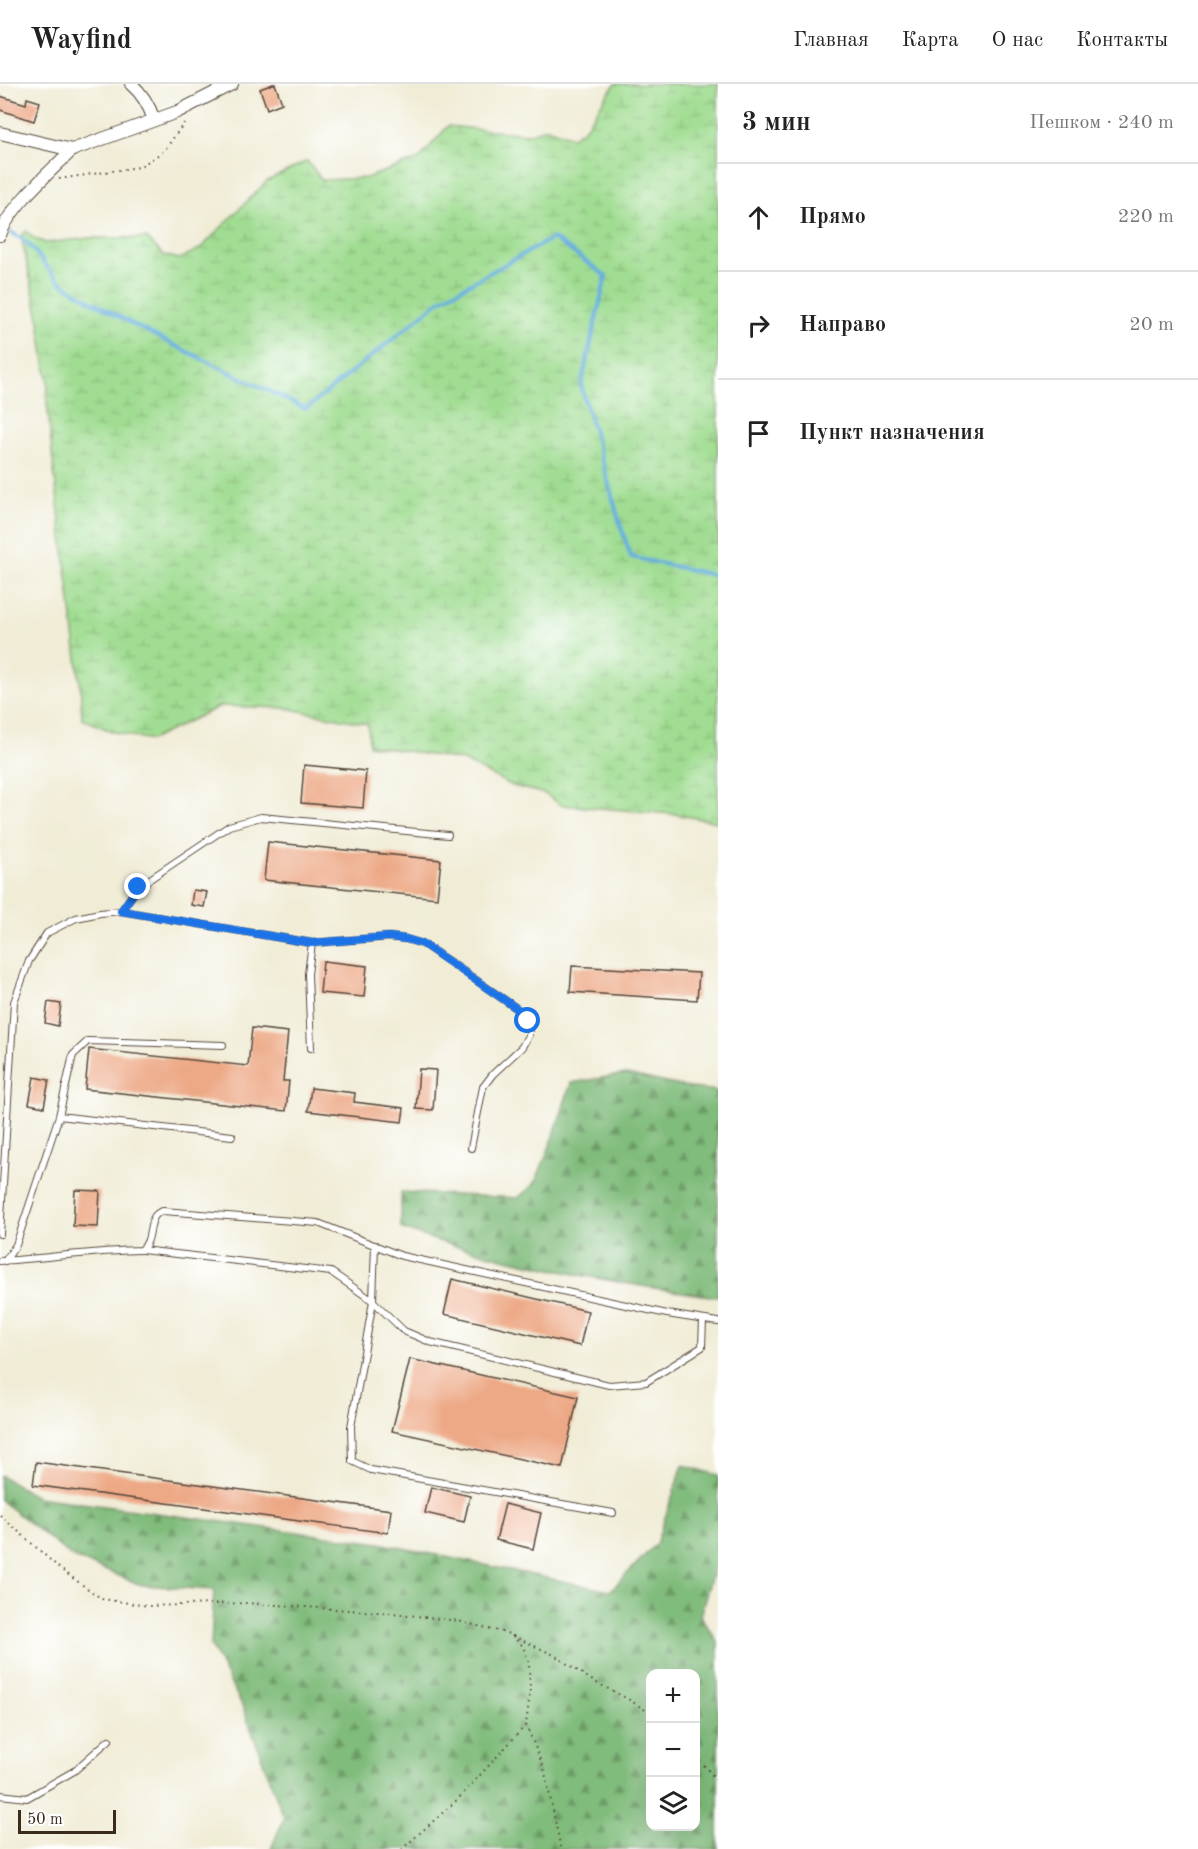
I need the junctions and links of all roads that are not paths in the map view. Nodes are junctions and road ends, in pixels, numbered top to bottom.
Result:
1 (131, 84) edge
2 (232, 84) edge
3 (154, 120) junction
4 (0, 132) edge
5 (72, 150) junction
6 (0, 235) edge
7 (448, 835) dead end
8 (121, 911) junction
9 (312, 943) junction
10 (223, 1045) dead end
11 (310, 1048) dead end
12 (59, 1116) junction
13 (232, 1136) dead end
14 (471, 1148) dead end
15 (0, 1234) edge
16 (375, 1245) junction
17 (141, 1250) junction
18 (2, 1261) edge
19 (373, 1301) junction
20 (703, 1320) junction
21 (718, 1322) edge
22 (613, 1513) dead end
23 (109, 1740) dead end
24 (0, 1795) edge

1 - 3 street
2 - 3 street
3 - 5 street
4 - 5 street
5 - 6 street
7 - 8 lane
8 - 9 lane
8 - 15 lane
9 - 11 lane
9 - 14 lane
10 - 12 lane
12 - 13 lane
12 - 18 lane
16 - 17 lane
16 - 19 lane
16 - 20 lane
17 - 18 lane
17 - 19 lane
19 - 20 lane
19 - 22 lane
20 - 21 lane
23 - 24 lane

